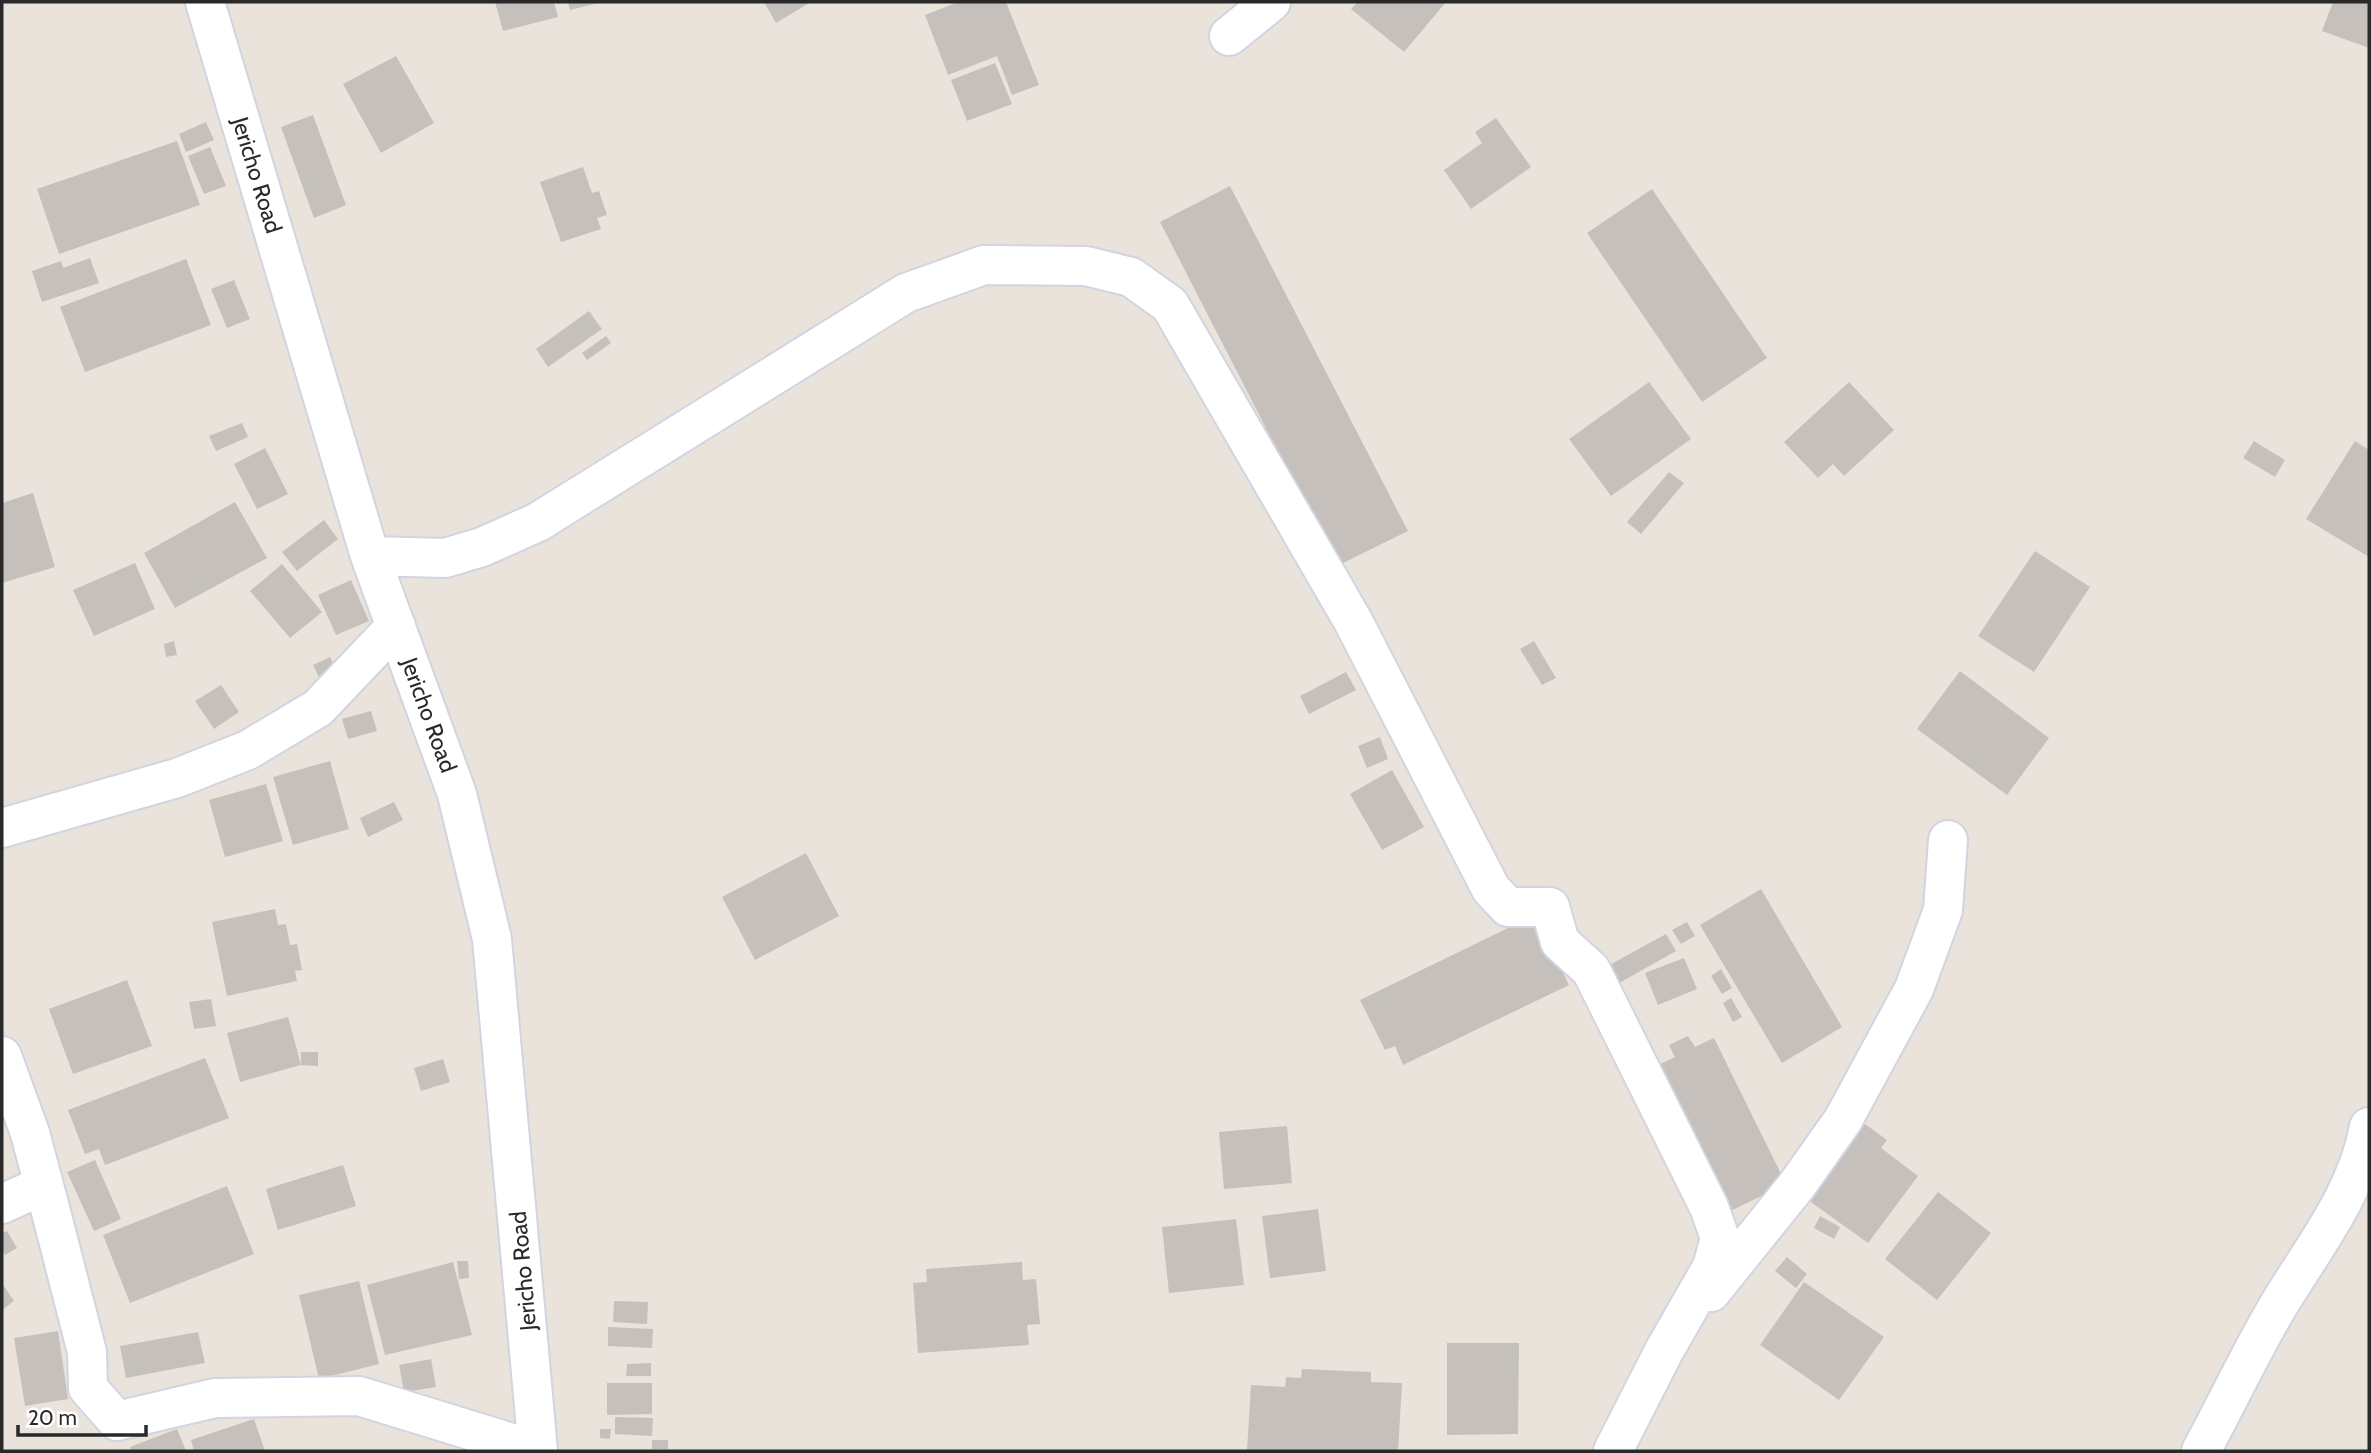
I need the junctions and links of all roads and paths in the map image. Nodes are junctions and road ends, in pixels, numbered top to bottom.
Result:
1 (205, 2) edge
2 (1271, 2) edge
3 (1229, 36) dead end
4 (370, 556) junction
5 (396, 626) junction
6 (2, 828) edge
7 (1948, 840) dead end
8 (2, 1056) edge
9 (2369, 1126) edge
10 (44, 1185) junction
11 (2, 1204) edge
12 (1664, 1351) junction
13 (2207, 1450) edge
14 (538, 1451) edge
15 (1613, 1451) edge

1 - 4 street, Jericho Road
2 - 3 street
4 - 5 street, Jericho Road
4 - 12 street
5 - 6 street
5 - 14 street, Jericho Road
7 - 12 street
8 - 10 street
9 - 13 street
10 - 11 street
10 - 14 street
12 - 15 street

